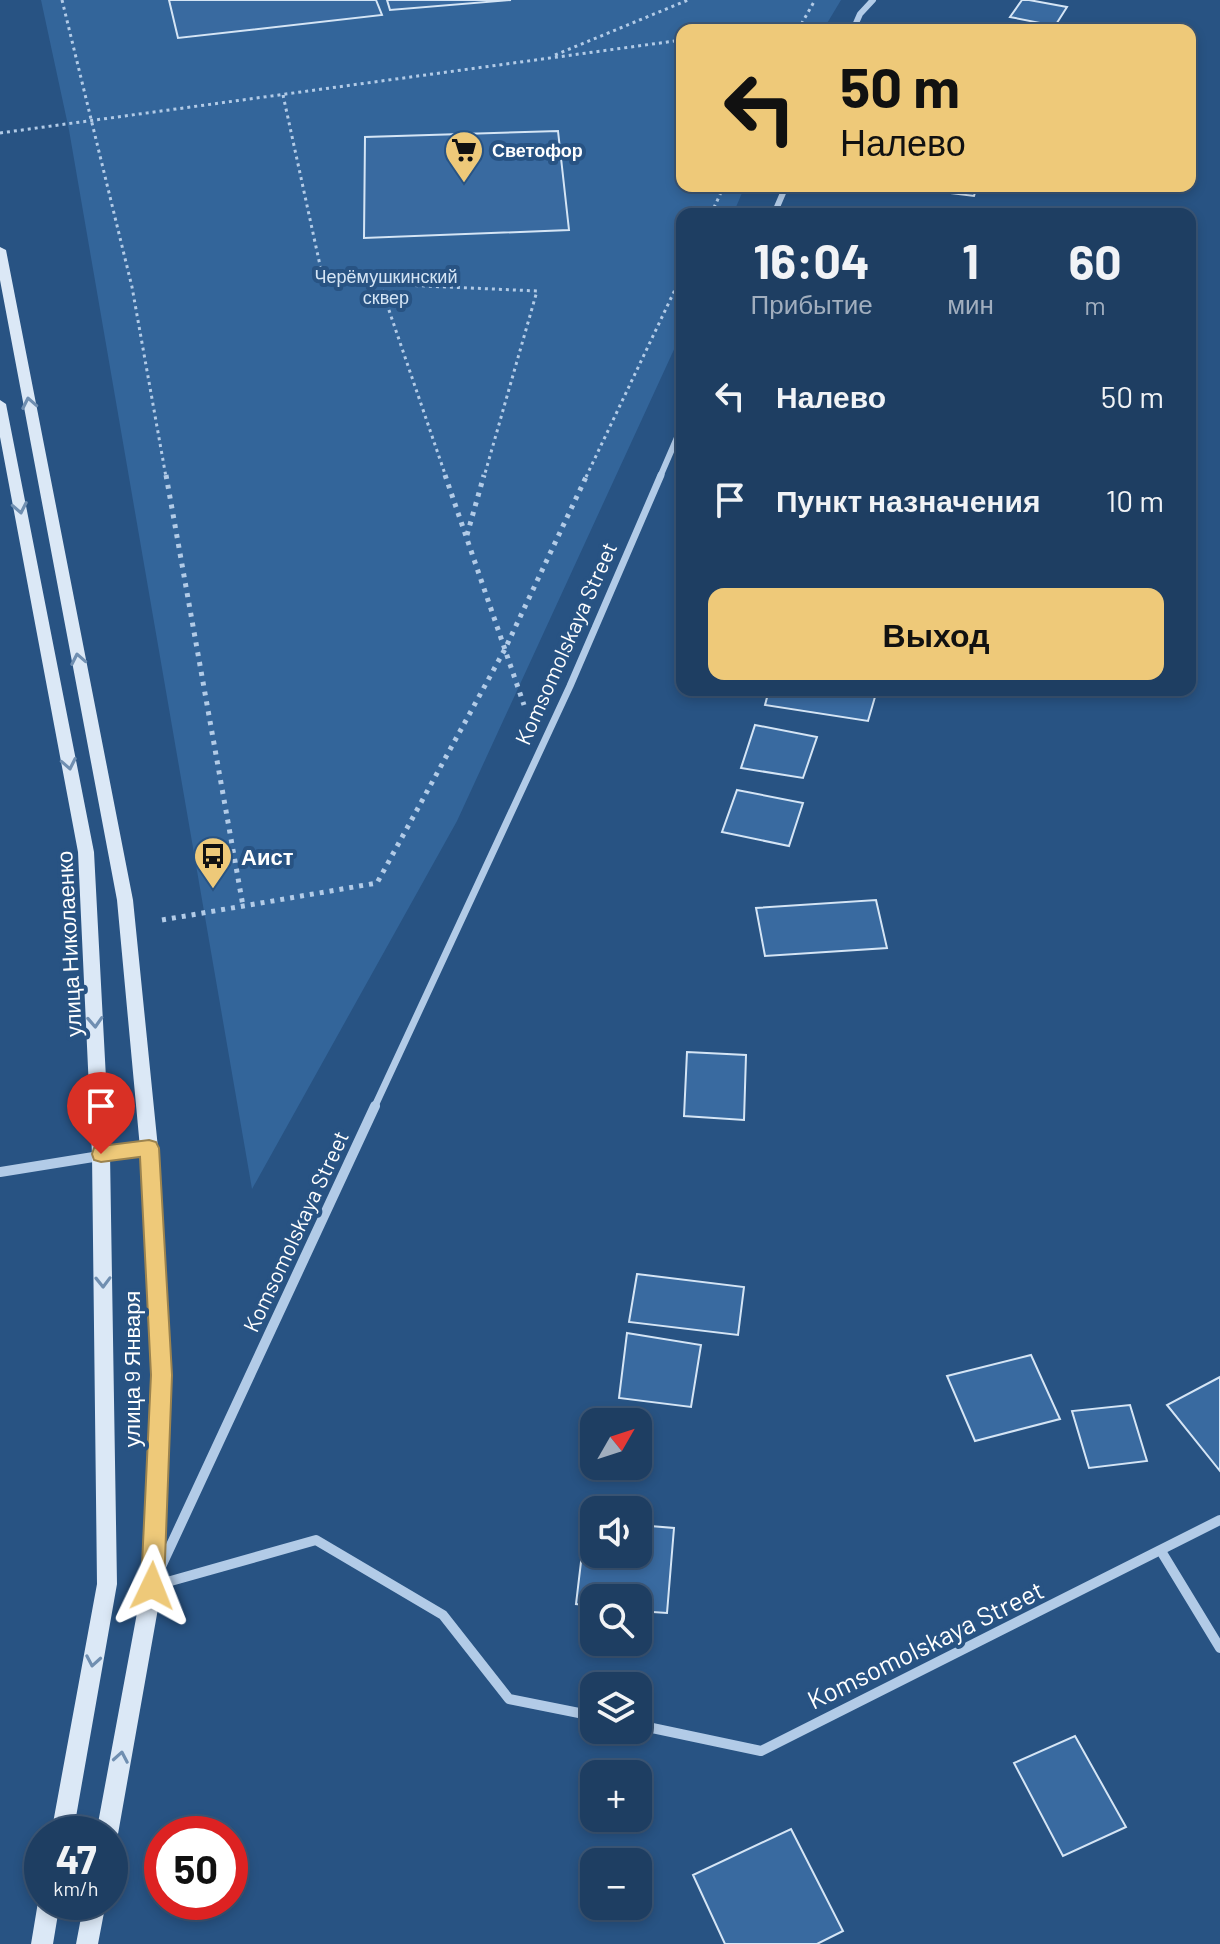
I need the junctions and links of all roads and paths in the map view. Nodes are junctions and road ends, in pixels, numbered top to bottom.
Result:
1 (62, 0) edge
2 (688, 0) edge
3 (815, 0) edge
4 (873, 0) edge
5 (800, 24) edge
6 (856, 24) edge
7 (676, 41) edge
8 (546, 59) junction
9 (283, 95) junction
10 (92, 121) junction
11 (0, 133) edge
12 (0, 250) edge
13 (380, 284) junction
14 (676, 288) edge
15 (0, 404) edge
16 (676, 440) edge
17 (467, 535) junction
18 (505, 649) junction
19 (529, 717) dead end
20 (243, 906) junction
21 (128, 925) junction
22 (149, 1148) junction
23 (101, 1154) junction
24 (0, 1172) edge
25 (1220, 1520) edge
26 (1161, 1551) junction
27 (152, 1586) junction
28 (1220, 1648) edge
29 (580, 1713) edge
30 (652, 1728) edge
31 (65, 1816) edge
32 (110, 1816) edge
33 (46, 1920) edge
34 (92, 1920) edge
35 (42, 1944) edge
36 (87, 1944) edge

1 - 10 path
2 - 8 path
3 - 5 path
4 - 6 street
7 - 8 path
8 - 9 path
9 - 10 path
9 - 13 path
10 - 11 path
10 - 20 path
21 -> 12 main road, улица 9 Января
13 - 17 path
13 - 17 path
14 - 18 path
15 -> 23 main road, улица Николаенко
16 - 27 street, Komsomolskaya Street
17 - 18 path
18 - 19 path
18 - 20 path
20 - 21 path
21 - 22 main road, улица 9 Января
22 - 23 street
22 - 27 main road, улица 9 Января
23 - 24 street
23 -> 31 main road, улица Николаенко
25 - 26 street, Komsomolskaya Street
26 - 28 street
26 - 30 street, Komsomolskaya Street
27 - 29 street
32 -> 27 main road, улица 9 Января
33 - 35 main road
34 - 36 main road

